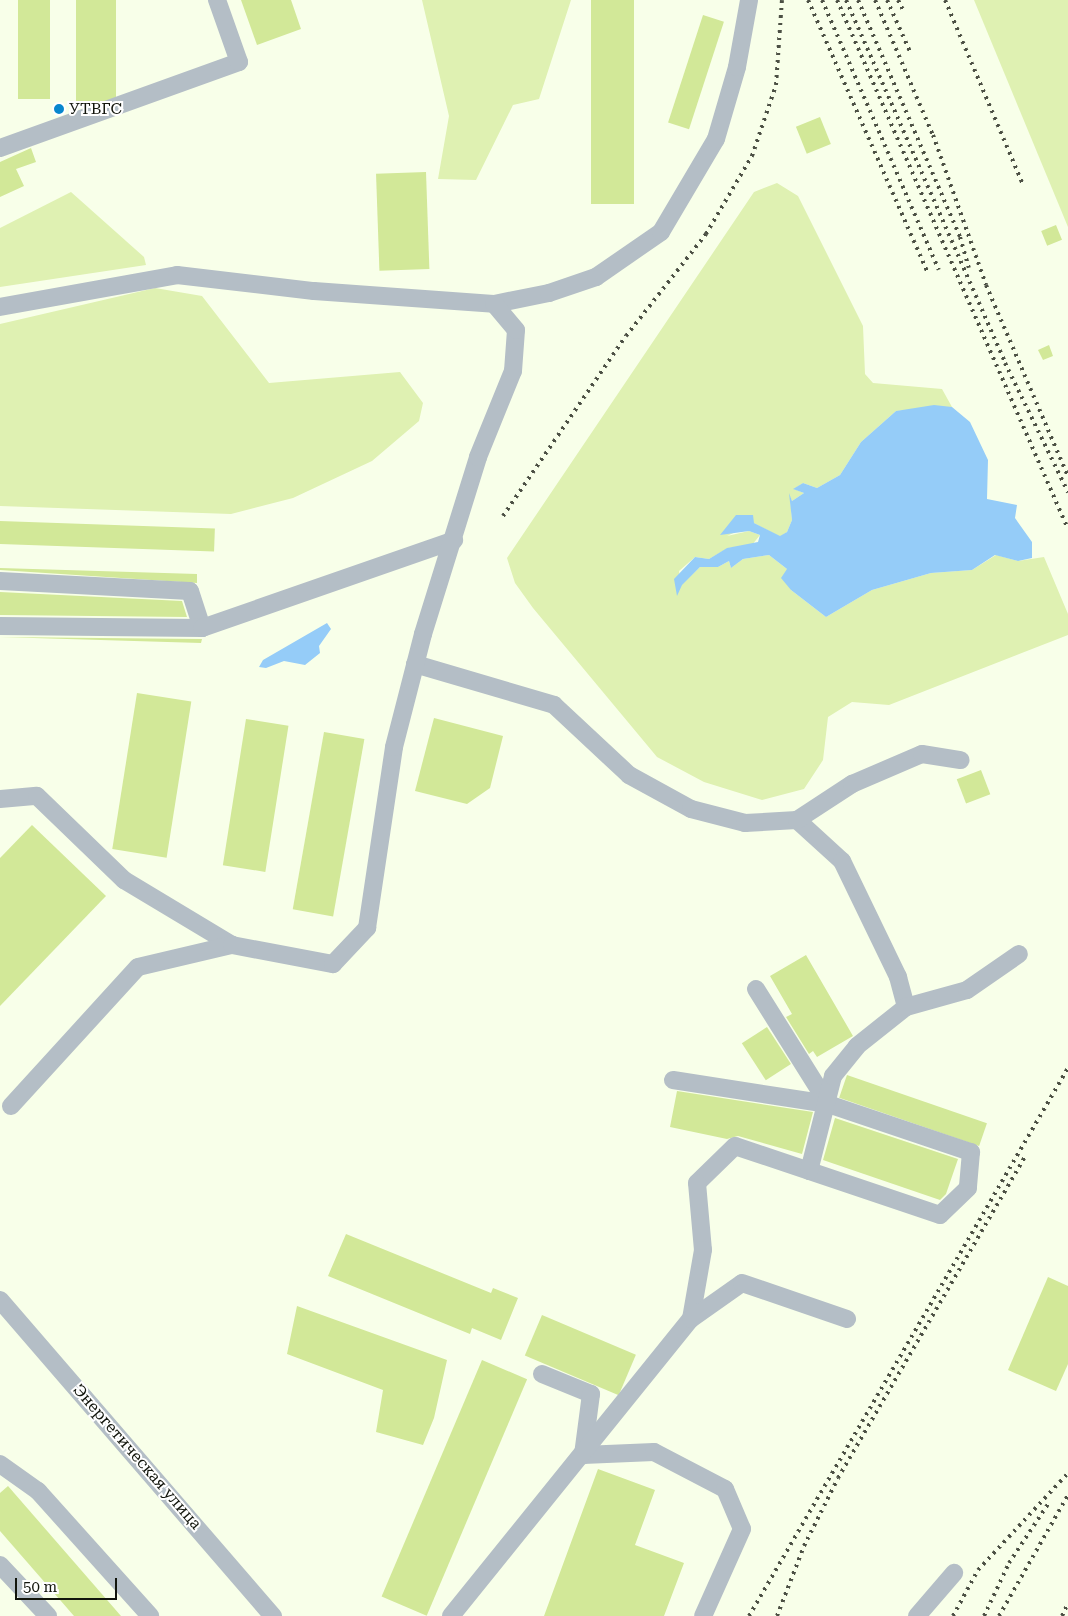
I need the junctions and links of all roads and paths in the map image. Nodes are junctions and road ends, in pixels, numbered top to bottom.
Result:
1 (217, 0) edge
2 (749, 0) edge
3 (0, 148) edge
4 (494, 304) junction
5 (0, 307) edge
6 (454, 540) junction
7 (0, 581) edge
8 (0, 626) edge
9 (202, 628) junction
10 (415, 664) junction
11 (961, 760) dead end
12 (0, 799) edge
13 (798, 820) junction
14 (232, 945) junction
15 (1019, 954) dead end
16 (756, 989) dead end
17 (906, 1007) junction
18 (673, 1080) dead end
19 (828, 1104) junction
20 (11, 1106) dead end
21 (809, 1171) junction
22 (0, 1300) edge
23 (691, 1318) junction
24 (847, 1319) dead end
25 (542, 1374) dead end
26 (583, 1455) junction
27 (0, 1464) edge
28 (0, 1565) edge
29 (954, 1573) dead end
30 (48, 1616) edge
31 (150, 1616) edge
32 (273, 1616) edge
33 (451, 1616) edge
34 (703, 1616) edge
35 (917, 1616) edge

1 - 3 street
2 - 4 street
4 - 5 street
4 - 6 street
6 - 9 street
6 - 10 street
7 - 9 street
8 - 9 street
10 - 13 street
10 - 14 street
11 - 13 street
12 - 14 street
13 - 17 street
14 - 20 street
15 - 17 street
16 - 19 street
17 - 19 street
18 - 19 street
19 - 21 street
19 - 21 street
21 - 23 street
22 - 32 street, Энергетическая улица
23 - 24 street
23 - 26 street
25 - 26 street
26 - 33 street
26 - 34 street
27 - 31 street
28 - 30 street
29 - 35 street

